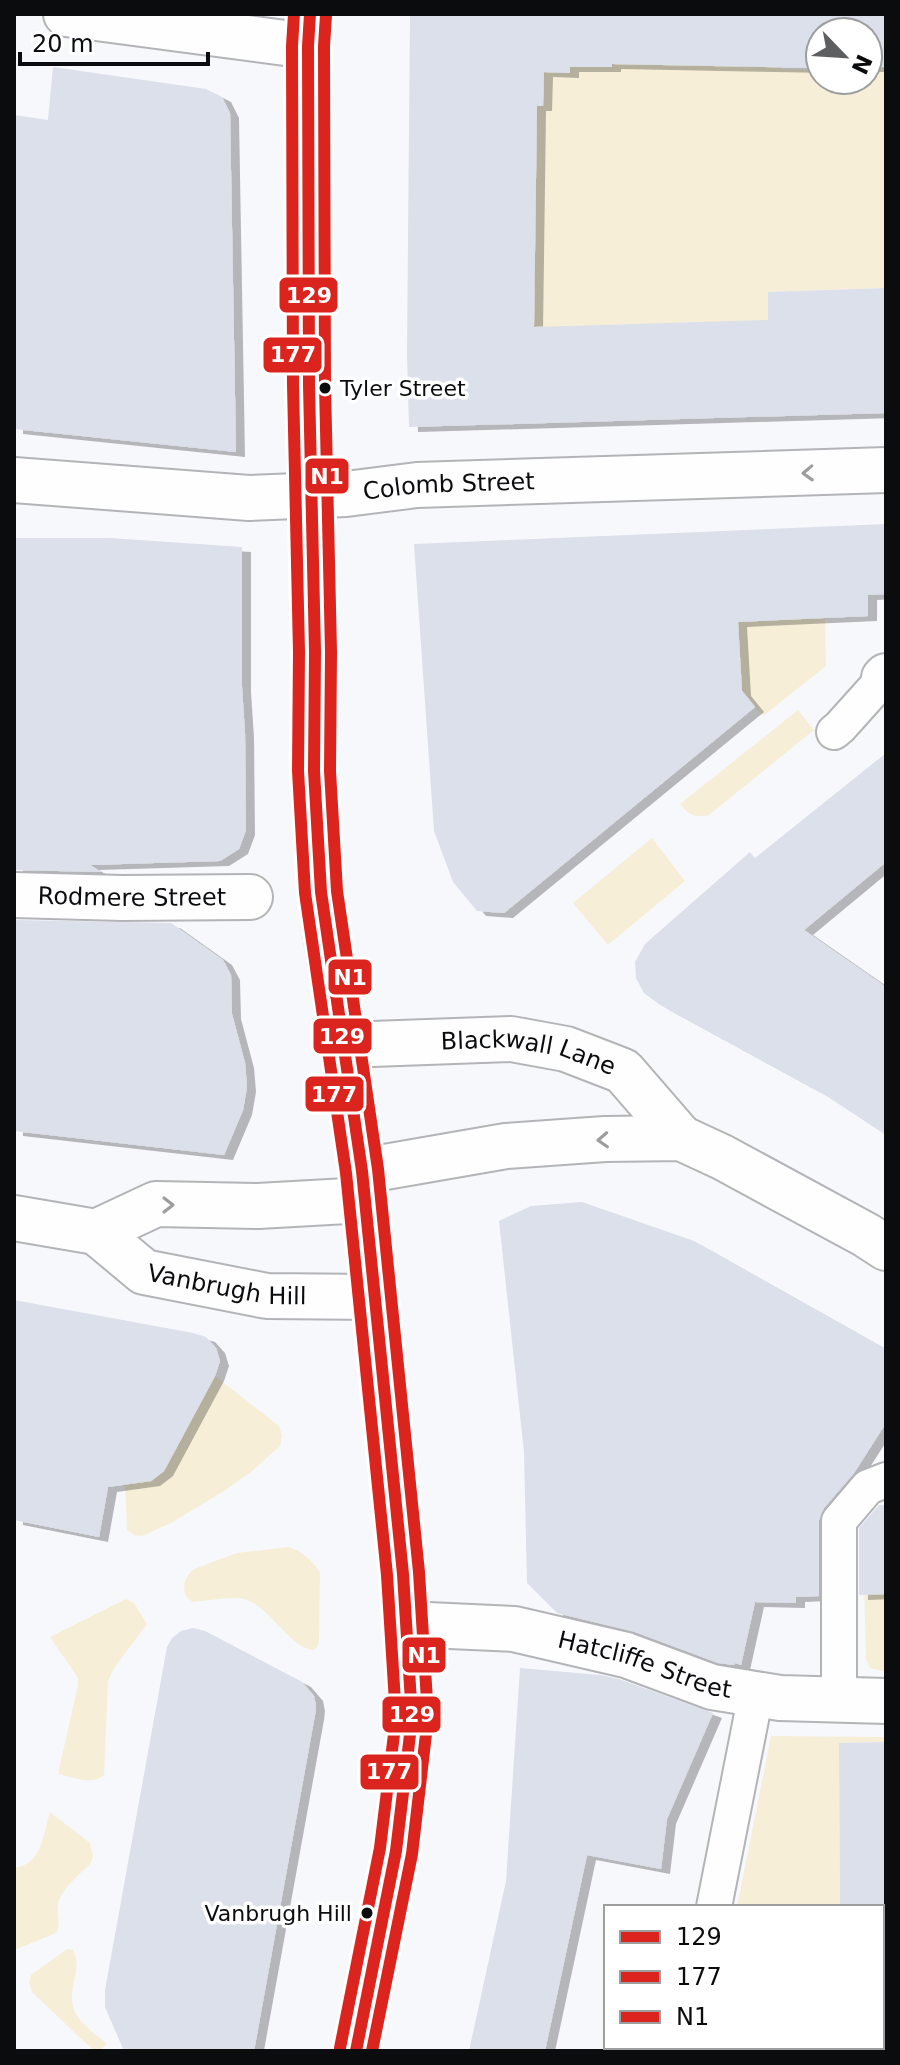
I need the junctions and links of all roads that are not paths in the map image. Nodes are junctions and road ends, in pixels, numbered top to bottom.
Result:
1 (66, 14) edge
2 (309, 30) edge
3 (886, 470) edge
4 (14, 480) edge
5 (312, 496) junction
6 (885, 678) edge
7 (834, 732) dead end
8 (14, 895) edge
9 (250, 897) dead end
10 (344, 1045) junction
11 (681, 1138) junction
12 (364, 1186) junction
13 (14, 1218) edge
14 (96, 1232) junction
15 (886, 1248) edge
16 (374, 1297) junction
17 (886, 1480) edge
18 (406, 1624) junction
19 (756, 1694) junction
20 (839, 1700) junction
21 (886, 1701) edge
22 (714, 1905) edge
23 (356, 2051) edge

1 - 2 main road
2 - 5 main road
3 -> 5 main road, Colomb Street
4 - 5 main road, Colomb Street
5 - 10 main road
6 - 7 lane
8 - 9 main road, Rodmere Street
10 - 11 main road, Blackwall Lane
10 - 12 main road
11 -> 12 main road, Blackwall Lane
11 - 15 main road, Blackwall Lane
14 -> 12 main road
12 - 16 main road
13 - 14 main road
14 - 16 main road, Vanbrugh Hill
16 - 18 main road
17 - 20 lane
18 - 19 main road, Hatcliffe Street
18 - 23 main road
19 - 20 main road, Hatcliffe Street
19 - 22 lane
20 - 21 main road, Hatcliffe Street

